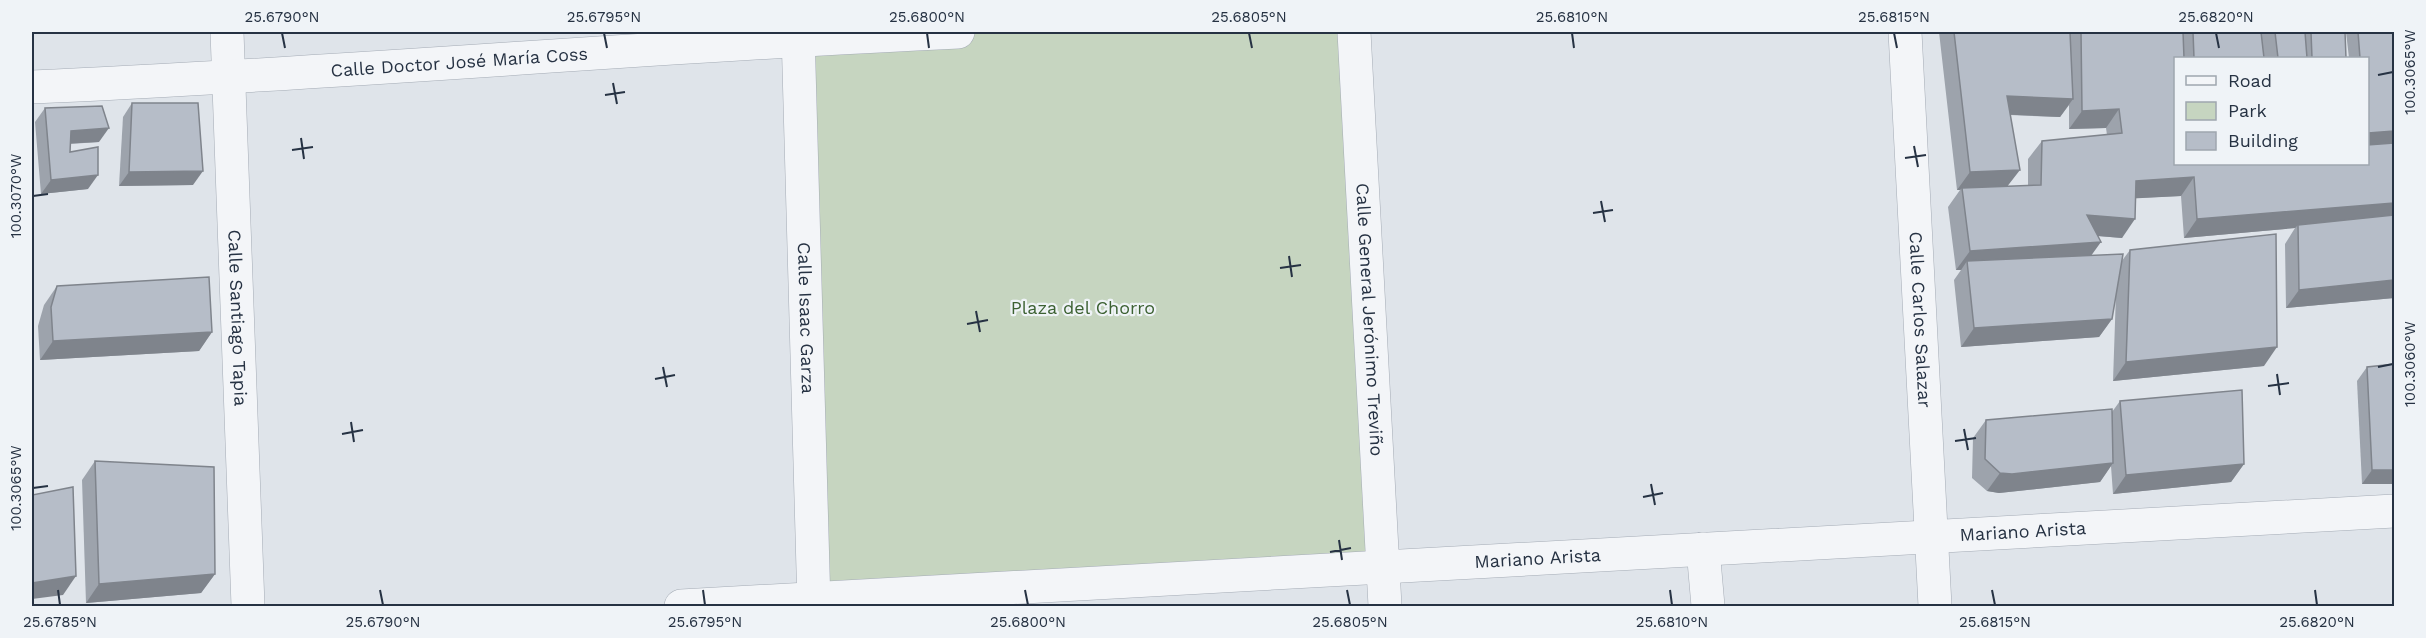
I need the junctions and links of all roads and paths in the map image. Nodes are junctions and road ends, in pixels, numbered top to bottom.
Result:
1 (227, 32) edge
2 (958, 32) edge
3 (1354, 32) edge
4 (1905, 32) edge
5 (799, 35) edge
6 (229, 79) junction
7 (32, 87) edge
8 (2394, 511) edge
9 (1931, 537) junction
10 (1703, 549) junction
11 (1384, 566) junction
12 (813, 603) edge
13 (248, 606) edge
14 (681, 606) edge
15 (1386, 606) edge
16 (1708, 606) edge
17 (1935, 606) edge

1 - 6 street, Calle Santiago Tapia
2 - 5 street, Calle Doctor José María Coss
3 - 11 street, Calle General Jerónimo Treviño
4 - 9 street, Calle Carlos Salazar
5 - 6 street, Calle Doctor José María Coss
5 - 12 street, Calle Isaac Garza
6 - 7 street, Calle Doctor José María Coss
6 - 13 street, Calle Santiago Tapia
8 - 9 street, Mariano Arista
9 - 10 street, Mariano Arista
9 - 17 street, Calle Carlos Salazar
10 - 11 street, Mariano Arista
10 - 16 street
11 - 12 street, Mariano Arista
11 - 15 street, Calle General Jerónimo Treviño
12 - 14 street, Mariano Arista

